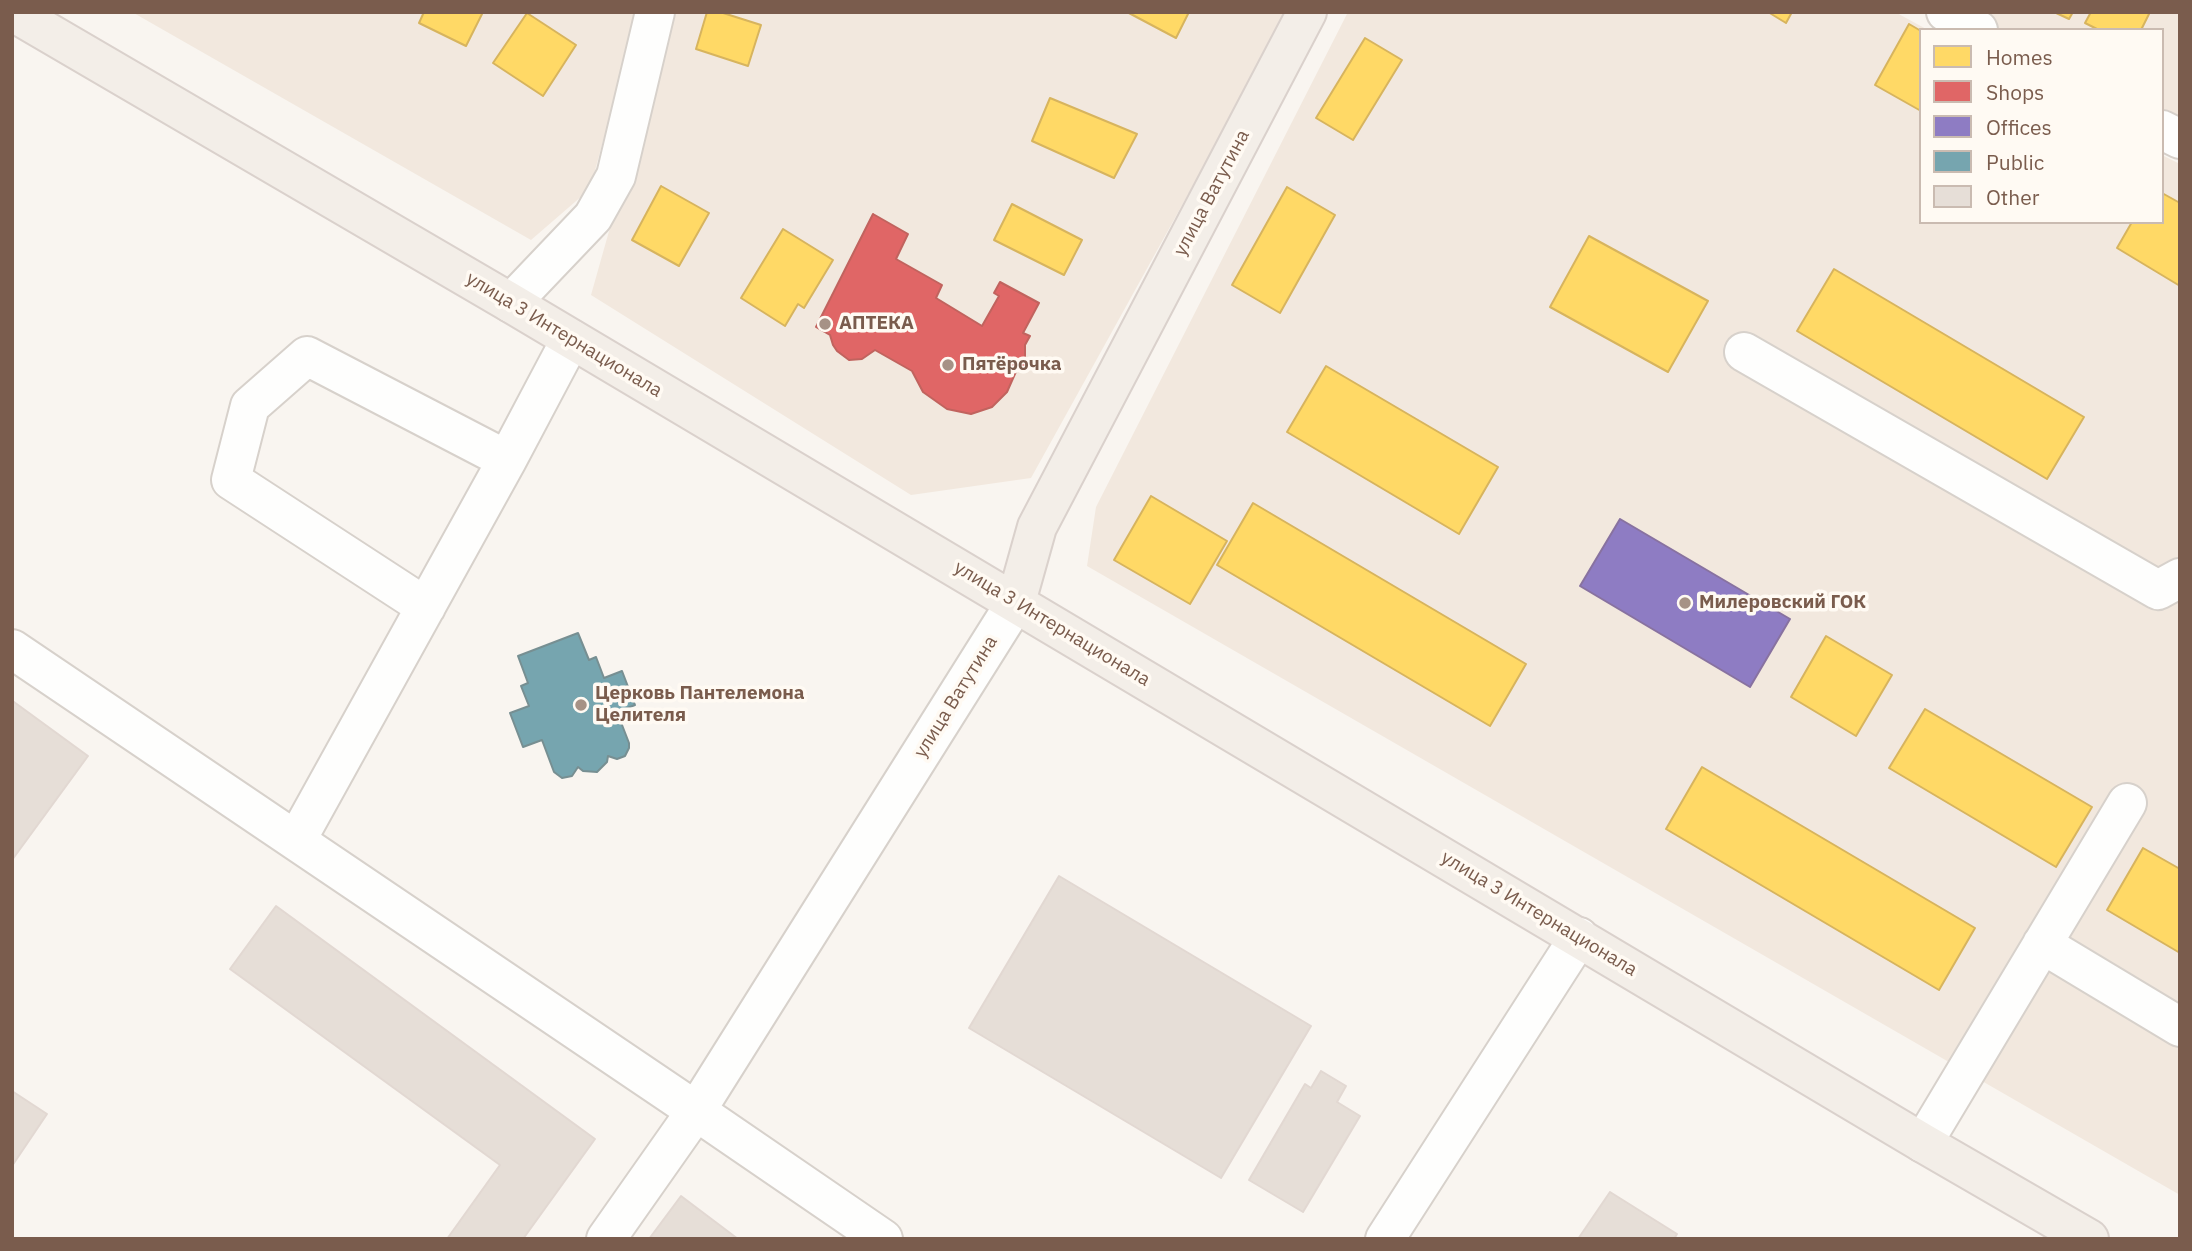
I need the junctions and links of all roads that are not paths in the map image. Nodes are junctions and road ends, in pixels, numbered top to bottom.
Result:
1 (13, 12) edge
2 (655, 12) edge
3 (1307, 12) edge
4 (1946, 12) edge
5 (1974, 28) edge
6 (2164, 131) edge
7 (2180, 139) edge
8 (511, 303) junction
9 (570, 339) junction
10 (1744, 352) dead end
11 (507, 460) junction
12 (2180, 578) edge
13 (1016, 602) junction
14 (426, 607) junction
15 (12, 649) edge
16 (2127, 803) dead end
17 (296, 841) junction
18 (1579, 937) junction
19 (2042, 944) junction
20 (2180, 1027) edge
21 (696, 1111) junction
22 (1923, 1143) junction
23 (606, 1239) edge
24 (883, 1239) edge
25 (1385, 1239) edge
26 (2089, 1239) edge

1 - 8 main road, улица 3 Интернационала
2 - 8 street
3 - 13 main road, улица Ватутина
4 - 5 street
6 - 7 street
8 - 9 main road, улица 3 Интернационала
9 - 11 street
9 - 13 main road, улица 3 Интернационала
10 - 12 street
11 - 14 street
11 - 14 street
13 - 18 main road, улица 3 Интернационала
13 - 21 street, улица Ватутина
14 - 17 street
15 - 17 street
16 - 19 street
17 - 21 street
18 - 22 main road, улица 3 Интернационала
18 - 25 street
19 - 20 street
19 - 22 street
21 - 23 street, улица Ватутина
21 - 24 street
22 - 26 main road, улица 3 Интернационала

